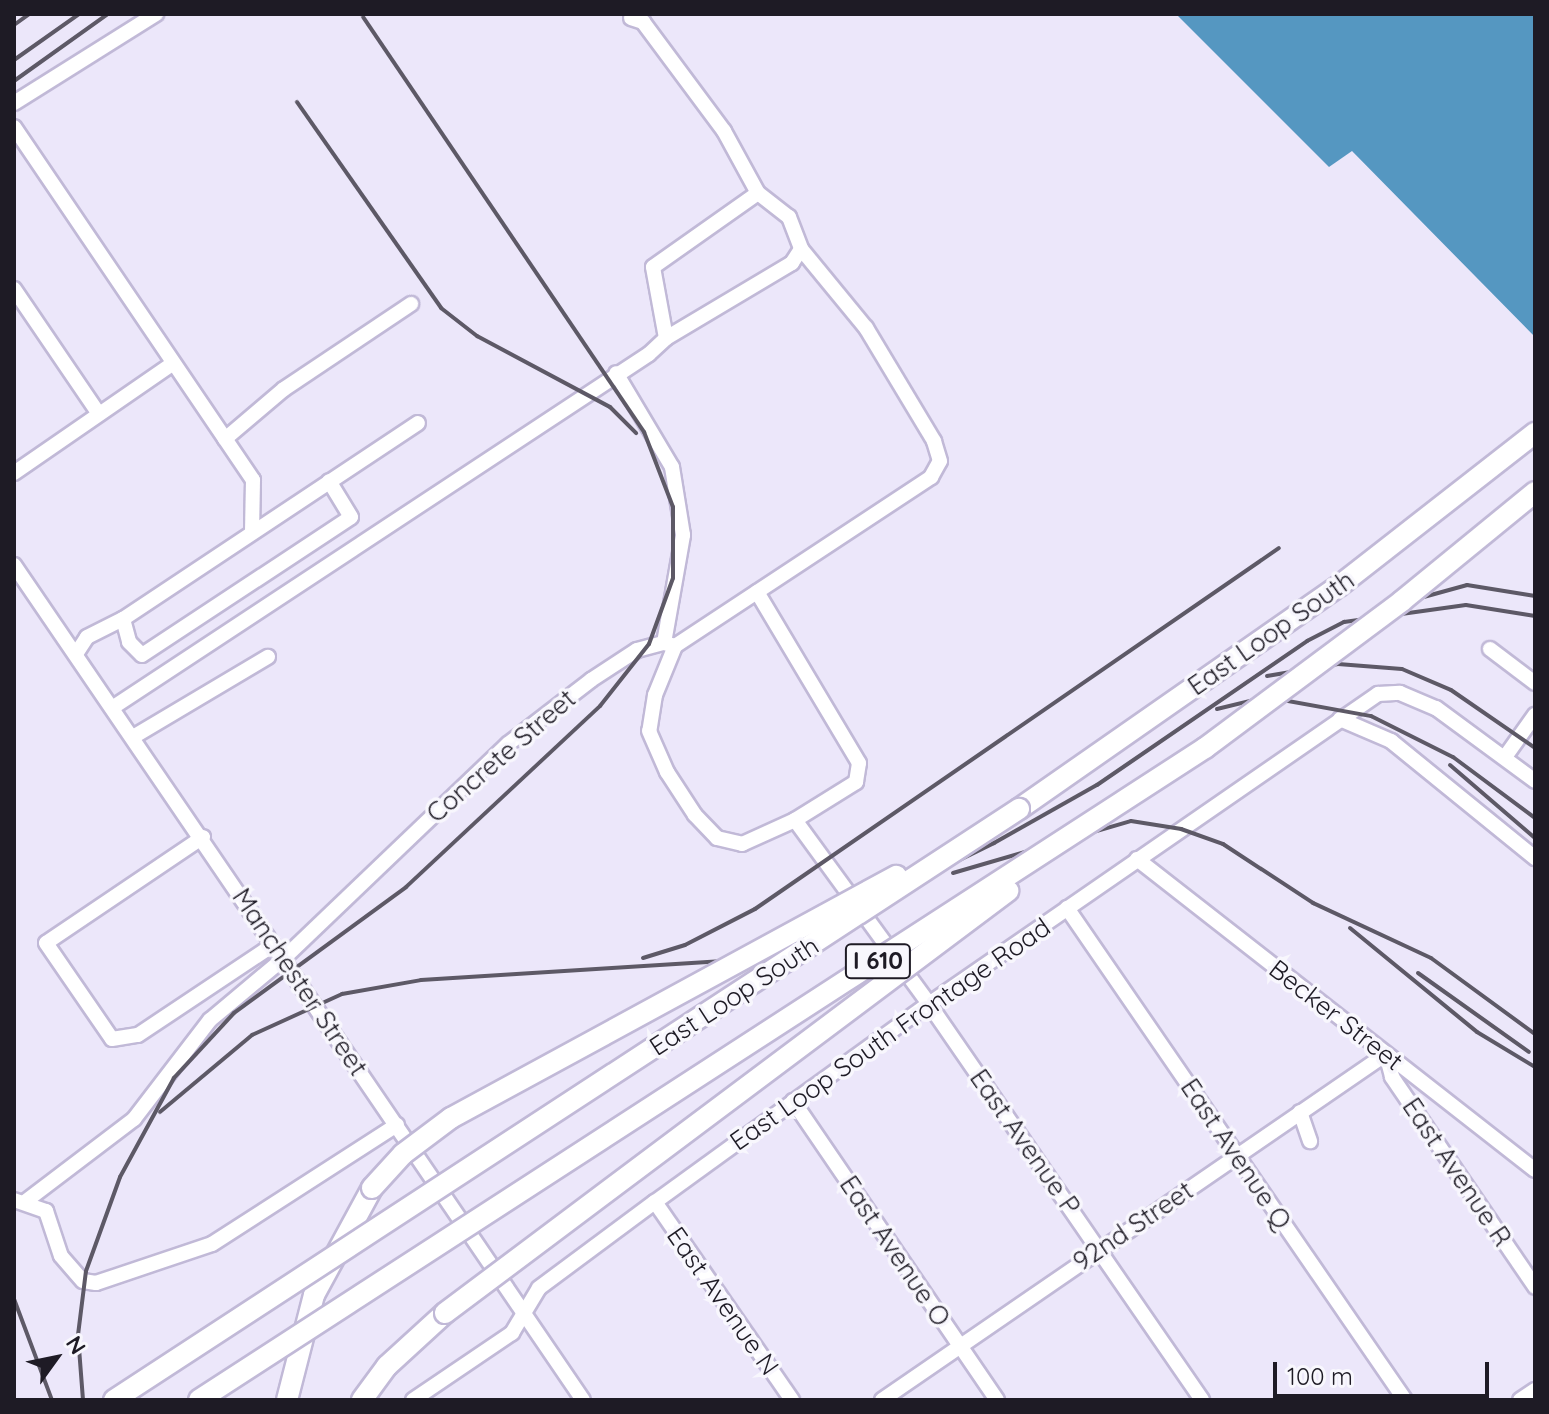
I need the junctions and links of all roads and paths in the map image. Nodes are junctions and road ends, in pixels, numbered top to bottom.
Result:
1 (156, 14) edge
2 (631, 18) dead end
3 (14, 103) edge
4 (14, 127) edge
5 (758, 193) junction
6 (801, 249) junction
7 (14, 289) edge
8 (411, 304) dead end
9 (666, 338) junction
10 (172, 364) junction
11 (616, 373) junction
12 (99, 414) junction
13 (418, 423) dead end
14 (1535, 433) edge
15 (225, 439) junction
16 (14, 453) edge
17 (19, 470) edge
18 (329, 481) junction
19 (1535, 492) edge
20 (252, 530) junction
21 (14, 565) edge
22 (757, 592) junction
23 (123, 619) junction
24 (669, 645) junction
25 (1490, 649) dead end
26 (76, 654) junction
27 (268, 657) dead end
28 (1535, 683) edge
29 (112, 708) junction
30 (1535, 715) edge
31 (1340, 719) junction
32 (133, 737) junction
33 (1505, 757) junction
34 (1535, 781) edge
35 (1124, 803) junction
36 (1019, 809) junction
37 (795, 820) junction
38 (203, 837) junction
39 (1535, 858) edge
40 (1137, 859) junction
41 (1067, 908) junction
42 (273, 945) junction
43 (283, 959) junction
44 (929, 1004) junction
45 (1386, 1054) junction
46 (793, 1101) junction
47 (1300, 1112) junction
48 (397, 1125) junction
49 (1310, 1141) dead end
50 (1237, 1155) junction
51 (1535, 1170) edge
52 (20, 1200) edge
53 (655, 1202) junction
54 (1099, 1249) junction
55 (1535, 1287) edge
56 (523, 1313) junction
57 (960, 1346) junction
58 (1535, 1390) edge
59 (114, 1400) edge
60 (199, 1400) edge
61 (287, 1400) edge
62 (362, 1400) edge
63 (413, 1400) edge
64 (583, 1400) edge
65 (792, 1400) edge
66 (882, 1400) edge
67 (997, 1400) edge
68 (1202, 1400) edge
69 (1405, 1400) edge
70 (1520, 1400) edge

1 - 3 street
2 - 5 street
4 - 10 street
5 - 6 street
5 - 9 street
6 - 9 street
6 - 22 street
7 - 12 street
8 - 15 street
9 - 11 street
10 - 12 street
10 - 15 street
11 - 24 street
11 - 29 street
12 - 17 street
13 - 18 street
14 - 36 highway, East Loop South / I 610
15 - 20 street
16 - 17 street
18 - 20 street
18 - 23 street
19 - 35 highway, East Loop South / I 610, bridge
20 - 23 street
21 - 26 street, Manchester Street
22 - 24 street
22 - 37 street
23 - 26 street
24 - 37 street
24 - 43 street, Concrete Street
25 - 28 street
26 - 29 street, Manchester Street
27 - 32 street
29 - 32 street, Manchester Street
30 - 33 street
31 - 33 street, East Loop South Frontage Road
31 - 39 street
31 - 40 street, East Loop South Frontage Road
32 - 38 street, Manchester Street
33 - 34 street
35 - 60 highway, East Loop South / I 610, bridge
35 - 62 highway, bridge
36 - 59 highway, East Loop South / I 610, bridge
36 - 61 highway, bridge
37 - 44 street, East Avenue P
38 - 42 street, Manchester Street
38 - 42 street
40 - 41 street, East Loop South Frontage Road
40 - 45 street, Becker Street
41 - 44 street, East Loop South Frontage Road
41 - 50 street, East Avenue Q
42 - 43 street, Manchester Street
43 - 48 street, Manchester Street
43 - 52 street, Concrete Street
44 - 46 street, East Loop South Frontage Road
44 - 54 street, East Avenue P
45 - 47 street, 92nd Street
45 - 51 street, Becker Street
45 - 55 street, East Avenue R
46 - 53 street, East Loop South Frontage Road
46 - 57 street, East Avenue O
47 - 49 street
47 - 50 street, 92nd Street
48 - 52 street
48 - 56 street, Manchester Street
50 - 54 street, 92nd Street
50 - 69 street, East Avenue Q
53 - 56 street, East Loop South Frontage Road
53 - 65 street, East Avenue N
54 - 57 street, 92nd Street
54 - 68 street, East Avenue P
56 - 63 street, East Loop South Frontage Road
56 - 64 street, Manchester Street
57 - 66 street, 92nd Street
57 - 67 street, East Avenue O
58 - 70 street

